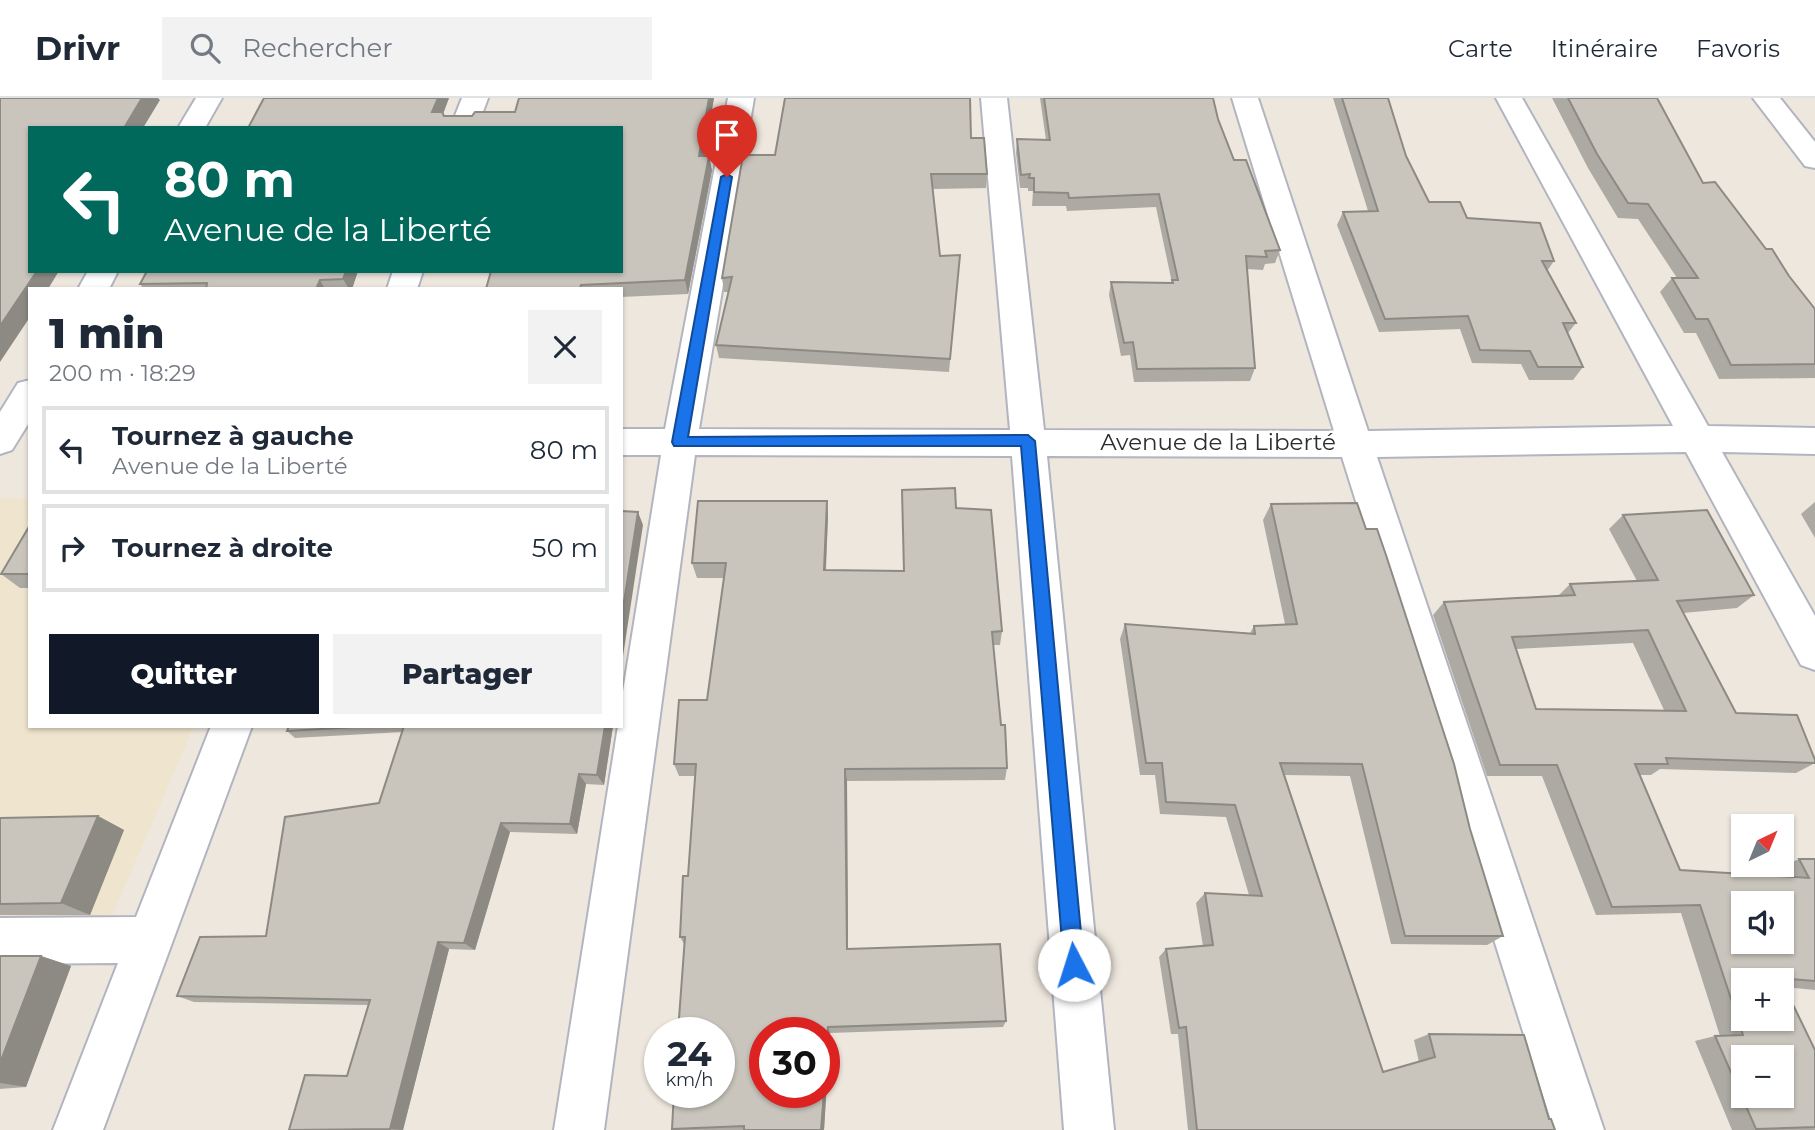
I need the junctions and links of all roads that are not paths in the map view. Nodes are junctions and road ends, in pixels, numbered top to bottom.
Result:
1 (209, 98) edge
2 (475, 98) edge
3 (741, 98) edge
4 (994, 98) edge
5 (1245, 98) edge
6 (1509, 98) edge
7 (1766, 98) edge
8 (192, 126) edge
9 (464, 126) edge
10 (1815, 160) edge
11 (28, 395) edge
12 (1699, 439) junction
13 (0, 441) edge
14 (1028, 441) junction
15 (1815, 441) edge
16 (623, 442) edge
17 (680, 442) junction
18 (1354, 444) junction
19 (0, 446) edge
20 (28, 446) edge
21 (1815, 653) edge
22 (231, 728) edge
23 (150, 940) junction
24 (0, 941) edge
25 (78, 1130) edge
26 (579, 1130) edge
27 (1089, 1130) edge
28 (1578, 1130) edge

1 - 8 street
2 - 9 street
3 - 17 street
4 - 14 street
5 - 18 street
6 - 12 street
7 - 10 street
11 - 13 street
12 - 15 street, Avenue de la Liberté
12 - 18 street, Avenue de la Liberté
12 - 21 street
14 - 17 street, Avenue de la Liberté
14 - 18 street, Avenue de la Liberté
14 - 27 street
16 - 17 street, Avenue de la Liberté
17 - 26 street
18 - 28 street
19 - 20 street
22 - 23 street
23 - 24 street
23 - 25 street

